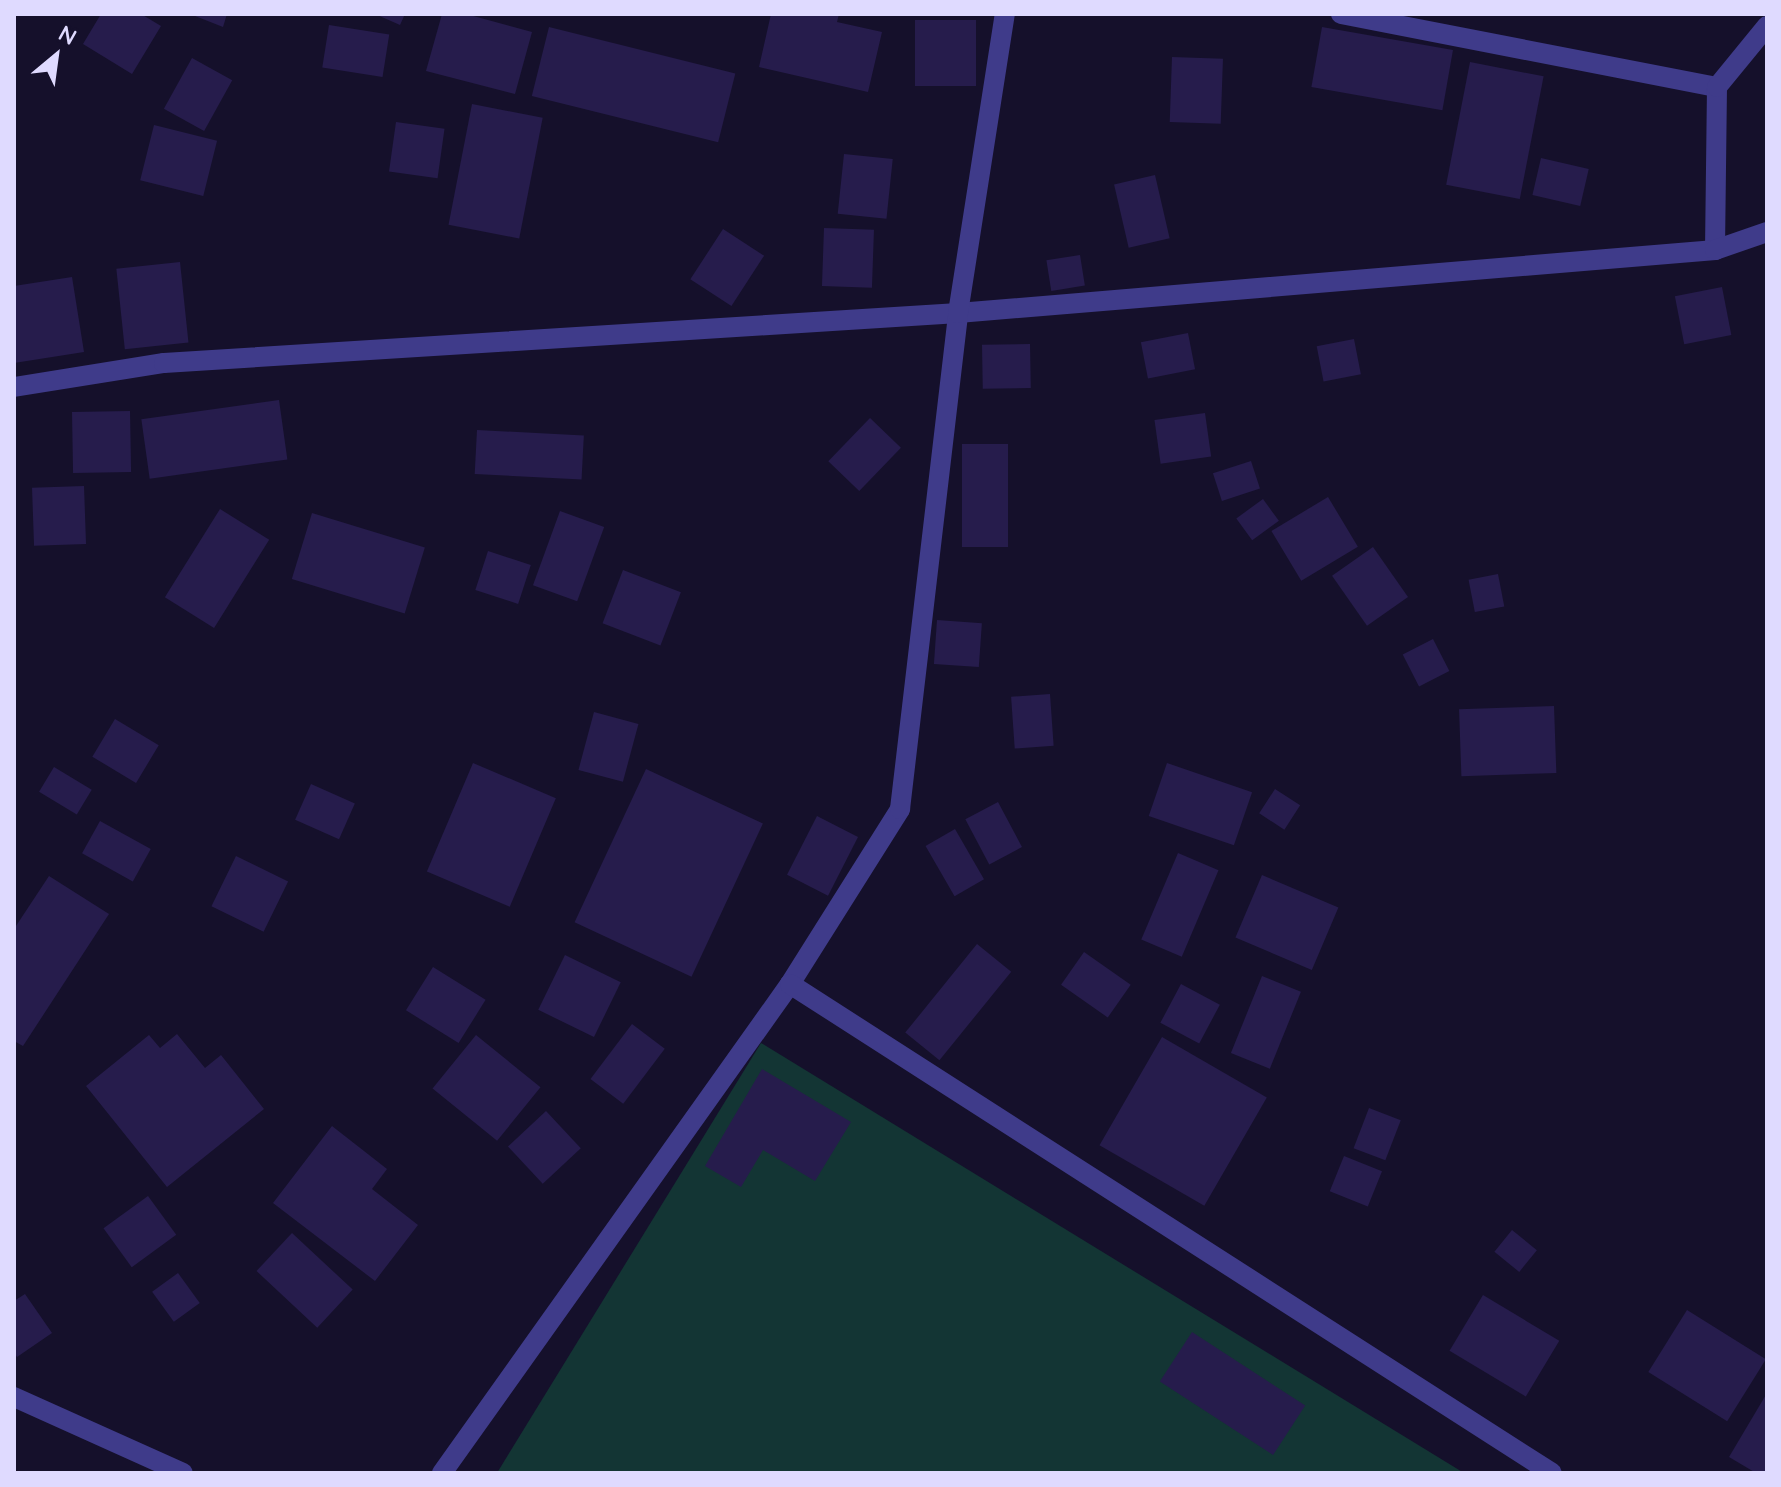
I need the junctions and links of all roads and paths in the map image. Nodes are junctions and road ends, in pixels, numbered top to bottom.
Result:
1 (1005, 14) edge
2 (1341, 14) edge
3 (1767, 26) edge
4 (1717, 87) junction
5 (1767, 232) edge
6 (1715, 250) junction
7 (958, 313) junction
8 (14, 387) edge
9 (790, 984) junction
10 (14, 1397) edge
11 (183, 1473) edge
12 (442, 1473) edge
13 (1552, 1473) edge

1 - 7 street
2 - 4 street
3 - 4 street
4 - 6 street
5 - 6 street
6 - 7 street
7 - 8 street
7 - 9 street
9 - 12 street
9 - 13 street
10 - 11 street

